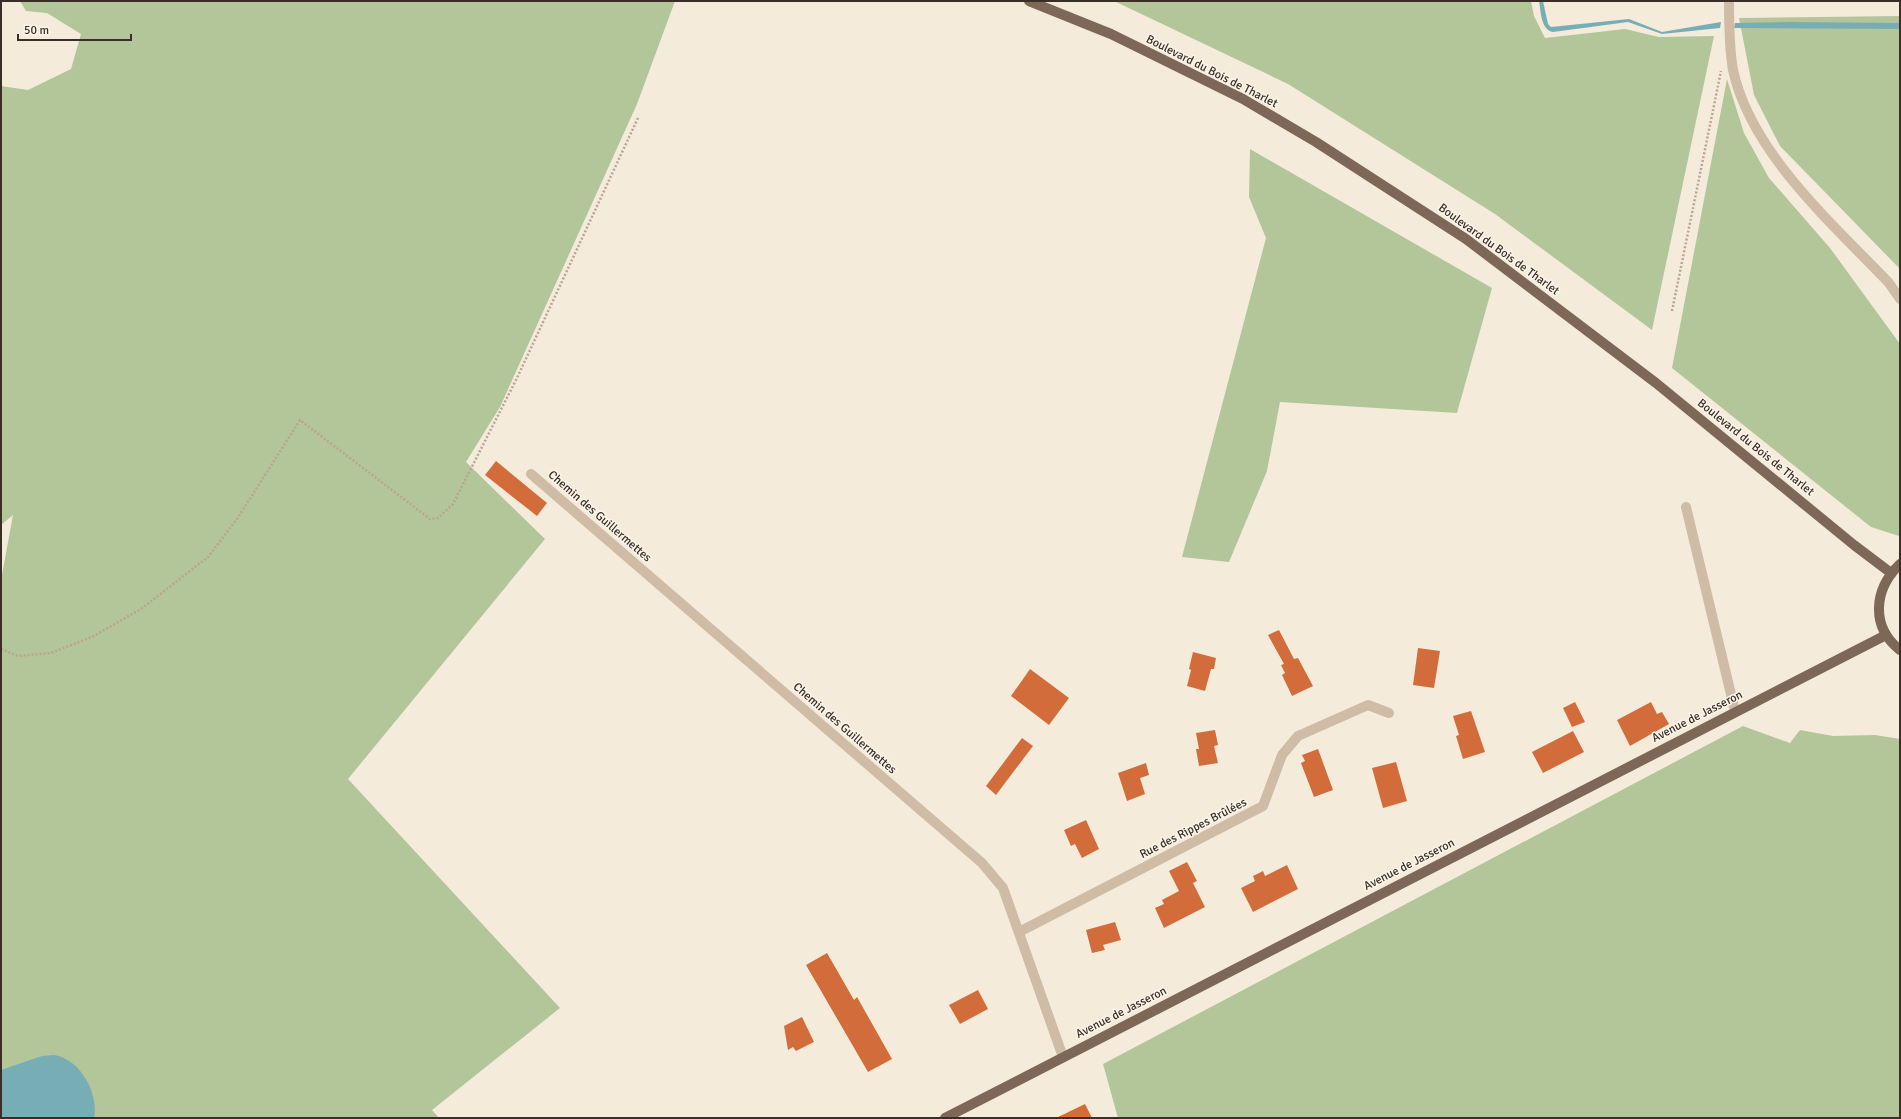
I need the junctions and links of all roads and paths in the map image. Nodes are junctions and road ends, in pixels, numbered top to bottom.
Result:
1 (1029, 1) edge
2 (1729, 1) edge
3 (1733, 66) junction
4 (638, 118) dead end
5 (1900, 299) edge
6 (1672, 311) dead end
7 (531, 474) dead end
8 (1686, 507) dead end
9 (1900, 564) edge
10 (1891, 572) junction
11 (1886, 635) junction
12 (1, 650) edge
13 (1900, 650) edge
14 (1735, 711) junction
15 (1389, 713) dead end
16 (1019, 932) junction
17 (1063, 1057) junction
18 (945, 1118) edge

1 - 10 main road, Boulevard du Bois de Tharlet
2 - 3 street
3 - 5 street
3 - 6 path
4 - 12 path
7 - 16 street, Chemin des Guillermettes
8 - 14 street
9 - 10 main road
10 - 11 main road
11 - 13 main road
11 - 14 main road, Avenue de Jasseron
14 - 17 main road, Avenue de Jasseron
15 - 16 street, Rue des Rippes Brûlées
16 - 17 street, Chemin des Guillermettes
17 - 18 main road, Avenue de Jasseron

